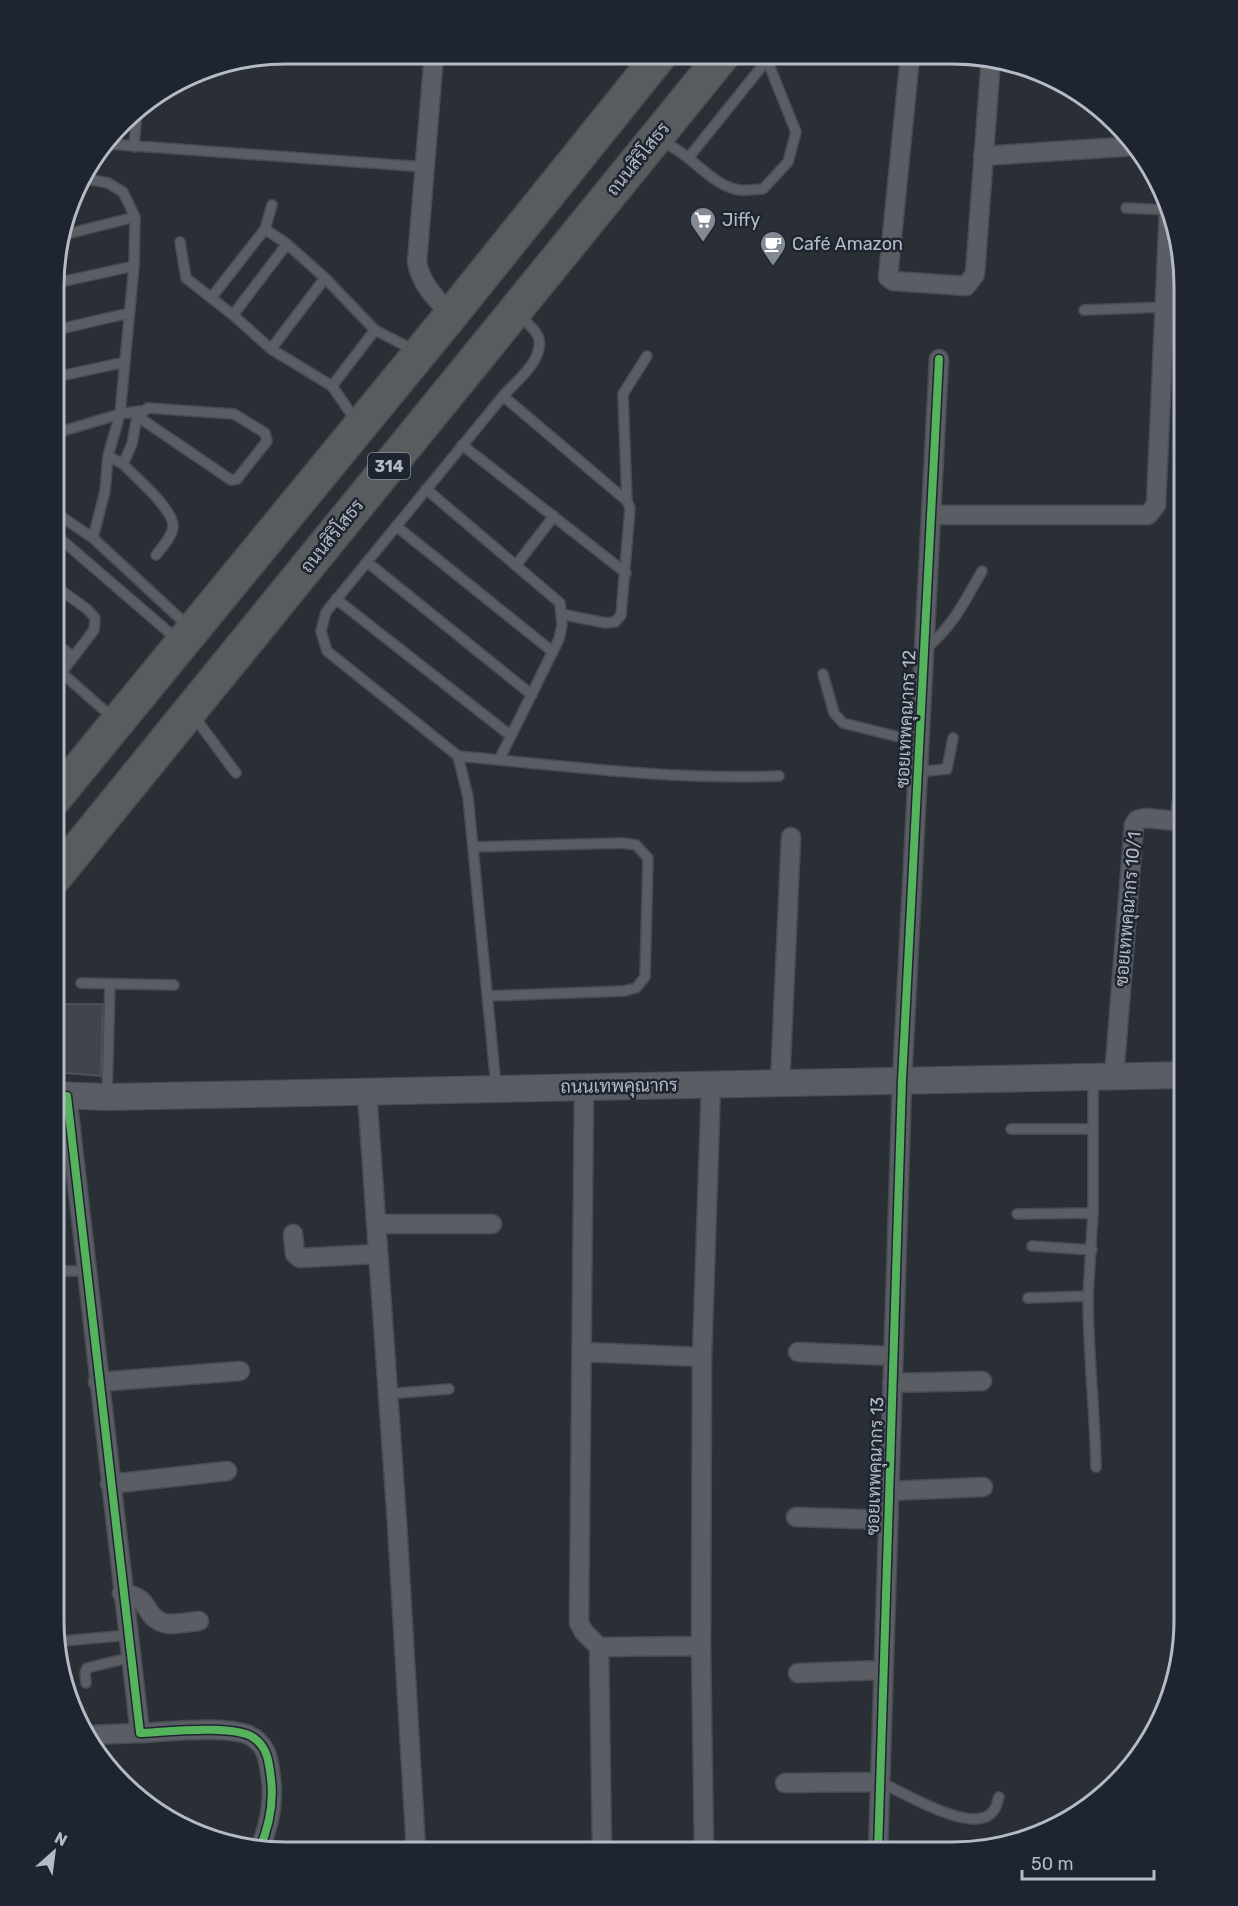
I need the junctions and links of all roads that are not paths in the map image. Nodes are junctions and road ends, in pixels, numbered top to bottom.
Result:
1 (433, 64) edge
2 (653, 64) edge
3 (716, 64) edge
4 (761, 64) edge
5 (768, 64) edge
6 (909, 64) edge
7 (990, 68) edge
8 (136, 123) edge
9 (654, 140) junction
10 (116, 145) edge
11 (134, 147) junction
12 (1124, 147) edge
13 (983, 156) junction
14 (689, 158) junction
15 (425, 167) junction
16 (91, 180) edge
17 (272, 205) dead end
18 (1126, 208) dead end
19 (1160, 210) edge
20 (135, 217) junction
21 (265, 229) junction
22 (71, 233) edge
23 (1168, 238) edge
24 (180, 242) dead end
25 (287, 244) junction
26 (134, 266) junction
27 (325, 278) junction
28 (64, 282) edge
29 (212, 298) junction
30 (1165, 307) junction
31 (1084, 310) dead end
32 (515, 311) junction
33 (129, 314) junction
34 (233, 315) junction
35 (451, 315) junction
36 (64, 328) edge
37 (375, 330) junction
38 (271, 349) junction
39 (418, 352) junction
40 (647, 356) dead end
41 (939, 359) dead end
42 (125, 362) junction
43 (64, 375) edge
44 (332, 386) junction
45 (502, 396) junction
46 (120, 414) junction
47 (139, 414) junction
48 (359, 425) junction
49 (64, 431) edge
50 (462, 444) junction
51 (108, 456) junction
52 (123, 464) junction
53 (426, 489) junction
54 (627, 501) junction
55 (931, 515) junction
56 (554, 516) junction
57 (64, 521) edge
58 (396, 526) junction
59 (93, 538) junction
60 (64, 541) edge
61 (156, 555) dead end
62 (367, 562) junction
63 (517, 564) junction
64 (982, 571) dead end
65 (626, 573) junction
66 (64, 592) edge
67 (336, 599) junction
68 (561, 614) junction
69 (186, 636) junction
70 (64, 650) edge
71 (924, 650) junction
72 (553, 652) junction
73 (73, 657) junction
74 (64, 669) edge
75 (823, 674) dead end
76 (64, 684) edge
77 (531, 695) junction
78 (190, 711) junction
79 (117, 722) junction
80 (511, 736) junction
81 (953, 738) dead end
82 (919, 742) junction
83 (458, 756) junction
84 (499, 760) junction
85 (918, 772) junction
86 (236, 773) dead end
87 (779, 777) dead end
88 (64, 787) edge
89 (1174, 821) edge
90 (791, 837) dead end
91 (472, 847) junction
92 (64, 866) edge
93 (81, 983) dead end
94 (110, 984) junction
95 (174, 985) dead end
96 (487, 996) junction
97 (1174, 1075) edge
98 (1103, 1077) junction
99 (902, 1081) junction
100 (780, 1084) junction
101 (711, 1085) junction
102 (584, 1087) junction
103 (496, 1089) junction
104 (367, 1092) junction
105 (64, 1096) edge
106 (107, 1097) junction
107 (64, 1116) edge
108 (1011, 1129) dead end
109 (1093, 1129) junction
110 (1093, 1213) junction
111 (1017, 1214) dead end
112 (377, 1224) junction
113 (492, 1224) dead end
114 (294, 1234) dead end
115 (1032, 1246) dead end
116 (1092, 1250) junction
117 (378, 1254) junction
118 (64, 1271) edge
119 (87, 1271) junction
120 (1088, 1296) junction
121 (1029, 1298) dead end
122 (582, 1352) junction
123 (798, 1352) dead end
124 (893, 1356) junction
125 (702, 1357) junction
126 (240, 1371) dead end
127 (982, 1381) dead end
128 (99, 1382) junction
129 (892, 1383) junction
130 (448, 1389) dead end
131 (387, 1394) junction
132 (1096, 1467) dead end
133 (227, 1471) dead end
134 (110, 1484) junction
135 (983, 1487) dead end
136 (889, 1491) junction
137 (796, 1517) dead end
138 (888, 1520) junction
139 (122, 1593) junction
140 (199, 1621) dead end
141 (129, 1635) junction
142 (65, 1641) edge
143 (701, 1646) junction
144 (599, 1647) junction
145 (132, 1657) junction
146 (883, 1670) junction
147 (798, 1673) dead end
148 (86, 1683) dead end
149 (140, 1733) junction
150 (96, 1735) edge
151 (880, 1782) junction
152 (785, 1784) dead end
153 (999, 1797) dead end
154 (263, 1840) edge
155 (415, 1842) edge
156 (602, 1842) edge
157 (704, 1842) edge
158 (878, 1842) edge

1 - 15 street
2 - 35 highway, 314
3 - 9 highway, ถนนสิริโสธร / 314
4 - 14 lane
5 - 14 lane
6 - 13 street
7 - 13 street
8 - 11 lane
9 - 14 lane
9 - 32 highway, ถนนสิริโสธร / 314
10 - 11 lane
11 - 15 lane
12 - 13 street
15 - 35 street
16 - 20 lane
17 - 21 lane
18 - 19 lane
20 - 22 lane
20 - 26 lane
21 - 25 lane
21 - 29 lane
23 - 30 street
24 - 29 lane
25 - 27 lane
25 - 34 lane
26 - 28 lane
26 - 33 lane
27 - 37 lane
27 - 38 lane
29 - 34 lane
30 - 31 lane
30 - 55 street
32 - 45 lane
32 - 78 highway, ถนนสิริโสธร / 314
33 - 36 lane
33 - 42 lane
34 - 38 lane
35 - 39 highway, 314
37 - 39 lane
37 - 44 lane
38 - 44 lane
39 - 48 highway, 314
40 - 54 lane
41 - 55 street, ซอยเทพคุณากร 12
42 - 43 lane
42 - 46 lane
44 - 48 lane
45 - 50 lane
45 - 54 lane
46 - 47 lane
46 - 49 lane
46 - 51 lane
47 - 47 lane
47 - 52 lane
48 - 69 highway, 314
50 - 53 lane
50 - 56 lane
51 - 52 lane
51 - 59 lane
52 - 61 lane
53 - 58 lane
53 - 63 lane
54 - 65 lane
55 - 71 street, ซอยเทพคุณากร 12
56 - 63 lane
56 - 65 lane
57 - 59 lane
58 - 62 lane
58 - 72 lane
59 - 69 lane
60 - 69 lane
62 - 67 lane
62 - 77 lane
63 - 68 lane
64 - 71 lane
65 - 68 lane
66 - 73 lane
67 - 80 lane
67 - 83 lane
68 - 72 lane
69 - 79 highway, 314
70 - 73 lane
71 - 82 street, ซอยเทพคุณากร 12
72 - 77 lane
73 - 74 lane
75 - 82 lane
76 - 79 lane
77 - 80 lane
78 - 86 lane
78 - 92 highway, ถนนสิริโสธร / 314
79 - 88 highway, 314
80 - 84 lane
81 - 85 lane
82 - 85 street, ซอยเทพคุณากร 12
83 - 84 lane
83 - 91 lane
84 - 87 lane
85 - 99 street, ซอยเทพคุณากร 12
89 - 98 street, ซอยเทพคุณากร 10/1
90 - 100 street
91 - 96 lane
91 - 96 lane
93 - 94 lane
94 - 95 lane
94 - 106 lane
96 - 103 lane
97 - 98 main road, ถนนเทพคุณากร
98 - 99 main road, ถนนเทพคุณากร
98 - 109 lane
99 - 100 main road, ถนนเทพคุณากร
99 - 124 street, ซอยเทพคุณากร 13
100 - 101 main road, ถนนเทพคุณากร
101 - 102 main road, ถนนเทพคุณากร
101 - 125 street
102 - 103 main road, ถนนเทพคุณากร
102 - 122 street
103 - 104 main road, ถนนเทพคุณากร
104 - 106 main road, ถนนเทพคุณากร
104 - 112 street
105 - 106 main road, ถนนเทพคุณากร
107 - 119 street
108 - 109 lane
109 - 110 lane
110 - 111 lane
110 - 116 lane
112 - 113 street
112 - 117 street
114 - 117 street
115 - 116 lane
116 - 120 lane
117 - 131 street
118 - 119 lane
119 - 128 street
120 - 121 lane
120 - 132 lane
122 - 125 street
122 - 144 street
123 - 124 street
124 - 129 street, ซอยเทพคุณากร 13
125 - 143 street
126 - 128 street
127 - 129 street
128 - 134 street
129 - 136 street, ซอยเทพคุณากร 13
130 - 131 lane
131 - 155 street
133 - 134 street
134 - 139 street
135 - 136 street
136 - 138 street, ซอยเทพคุณากร 13
137 - 138 street
138 - 146 street, ซอยเทพคุณากร 13
139 - 140 street
139 - 141 street
141 - 142 lane
141 - 145 street
143 - 144 street
143 - 157 street
144 - 156 street
145 - 148 lane
145 - 149 street
146 - 147 street
146 - 151 street, ซอยเทพคุณากร 13
149 - 150 street
149 - 154 street
151 - 152 street
151 - 153 lane
151 - 158 street, ซอยเทพคุณากร 13

